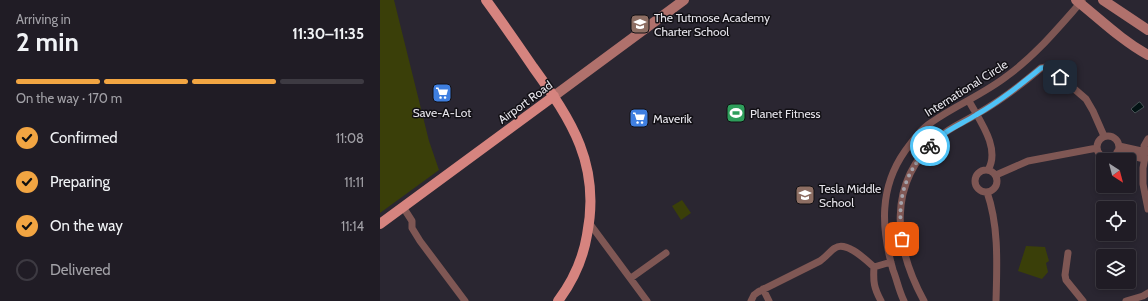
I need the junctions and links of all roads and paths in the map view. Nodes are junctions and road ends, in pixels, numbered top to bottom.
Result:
1 (486, 0) edge
2 (684, 0) edge
3 (1103, 0) edge
4 (1080, 1) edge
5 (1148, 30) edge
6 (1148, 55) edge
7 (554, 96) junction
8 (969, 101) junction
9 (976, 115) junction
10 (1104, 136) junction
11 (1148, 139) edge
12 (1097, 148) junction
13 (1118, 149) junction
14 (1147, 151) edge
15 (1144, 159) junction
16 (988, 170) junction
17 (996, 176) junction
18 (987, 192) junction
19 (403, 207) junction
20 (1148, 209) edge
21 (380, 224) edge
22 (590, 224) junction
23 (666, 253) dead end
24 (1068, 253) dead end
25 (891, 262) junction
26 (874, 267) junction
27 (630, 278) junction
28 (764, 289) junction
29 (1148, 293) edge
30 (465, 301) edge
31 (558, 301) edge
32 (647, 301) edge
33 (751, 301) edge
34 (770, 301) edge
35 (881, 301) edge
36 (904, 301) edge
37 (924, 301) edge
38 (996, 301) edge
39 (1083, 301) edge
40 (1126, 301) edge

1 - 7 main road
2 - 7 main road, Airport Road
3 - 5 main road
4 - 6 main road
4 - 8 street, International Circle
7 - 19 main road, Airport Road
7 - 22 main road
8 - 9 street
8 - 25 street, International Circle
9 - 10 street
9 - 16 street
9 - 37 street
10 - 12 street
10 - 13 street
11 - 14 street
12 - 13 street
12 - 17 street
13 - 14 street
13 - 15 street
14 - 15 street
15 - 20 street
16 - 17 street
16 - 18 street
17 - 18 street
18 - 38 street
19 - 21 main road, Airport Road
19 - 30 street
22 - 27 street
22 - 31 main road
23 - 27 street
24 - 39 street
25 - 26 street
25 - 36 street, International Circle
26 - 28 street
26 - 35 street
27 - 32 street
28 - 33 street
28 - 34 street
29 - 40 street

